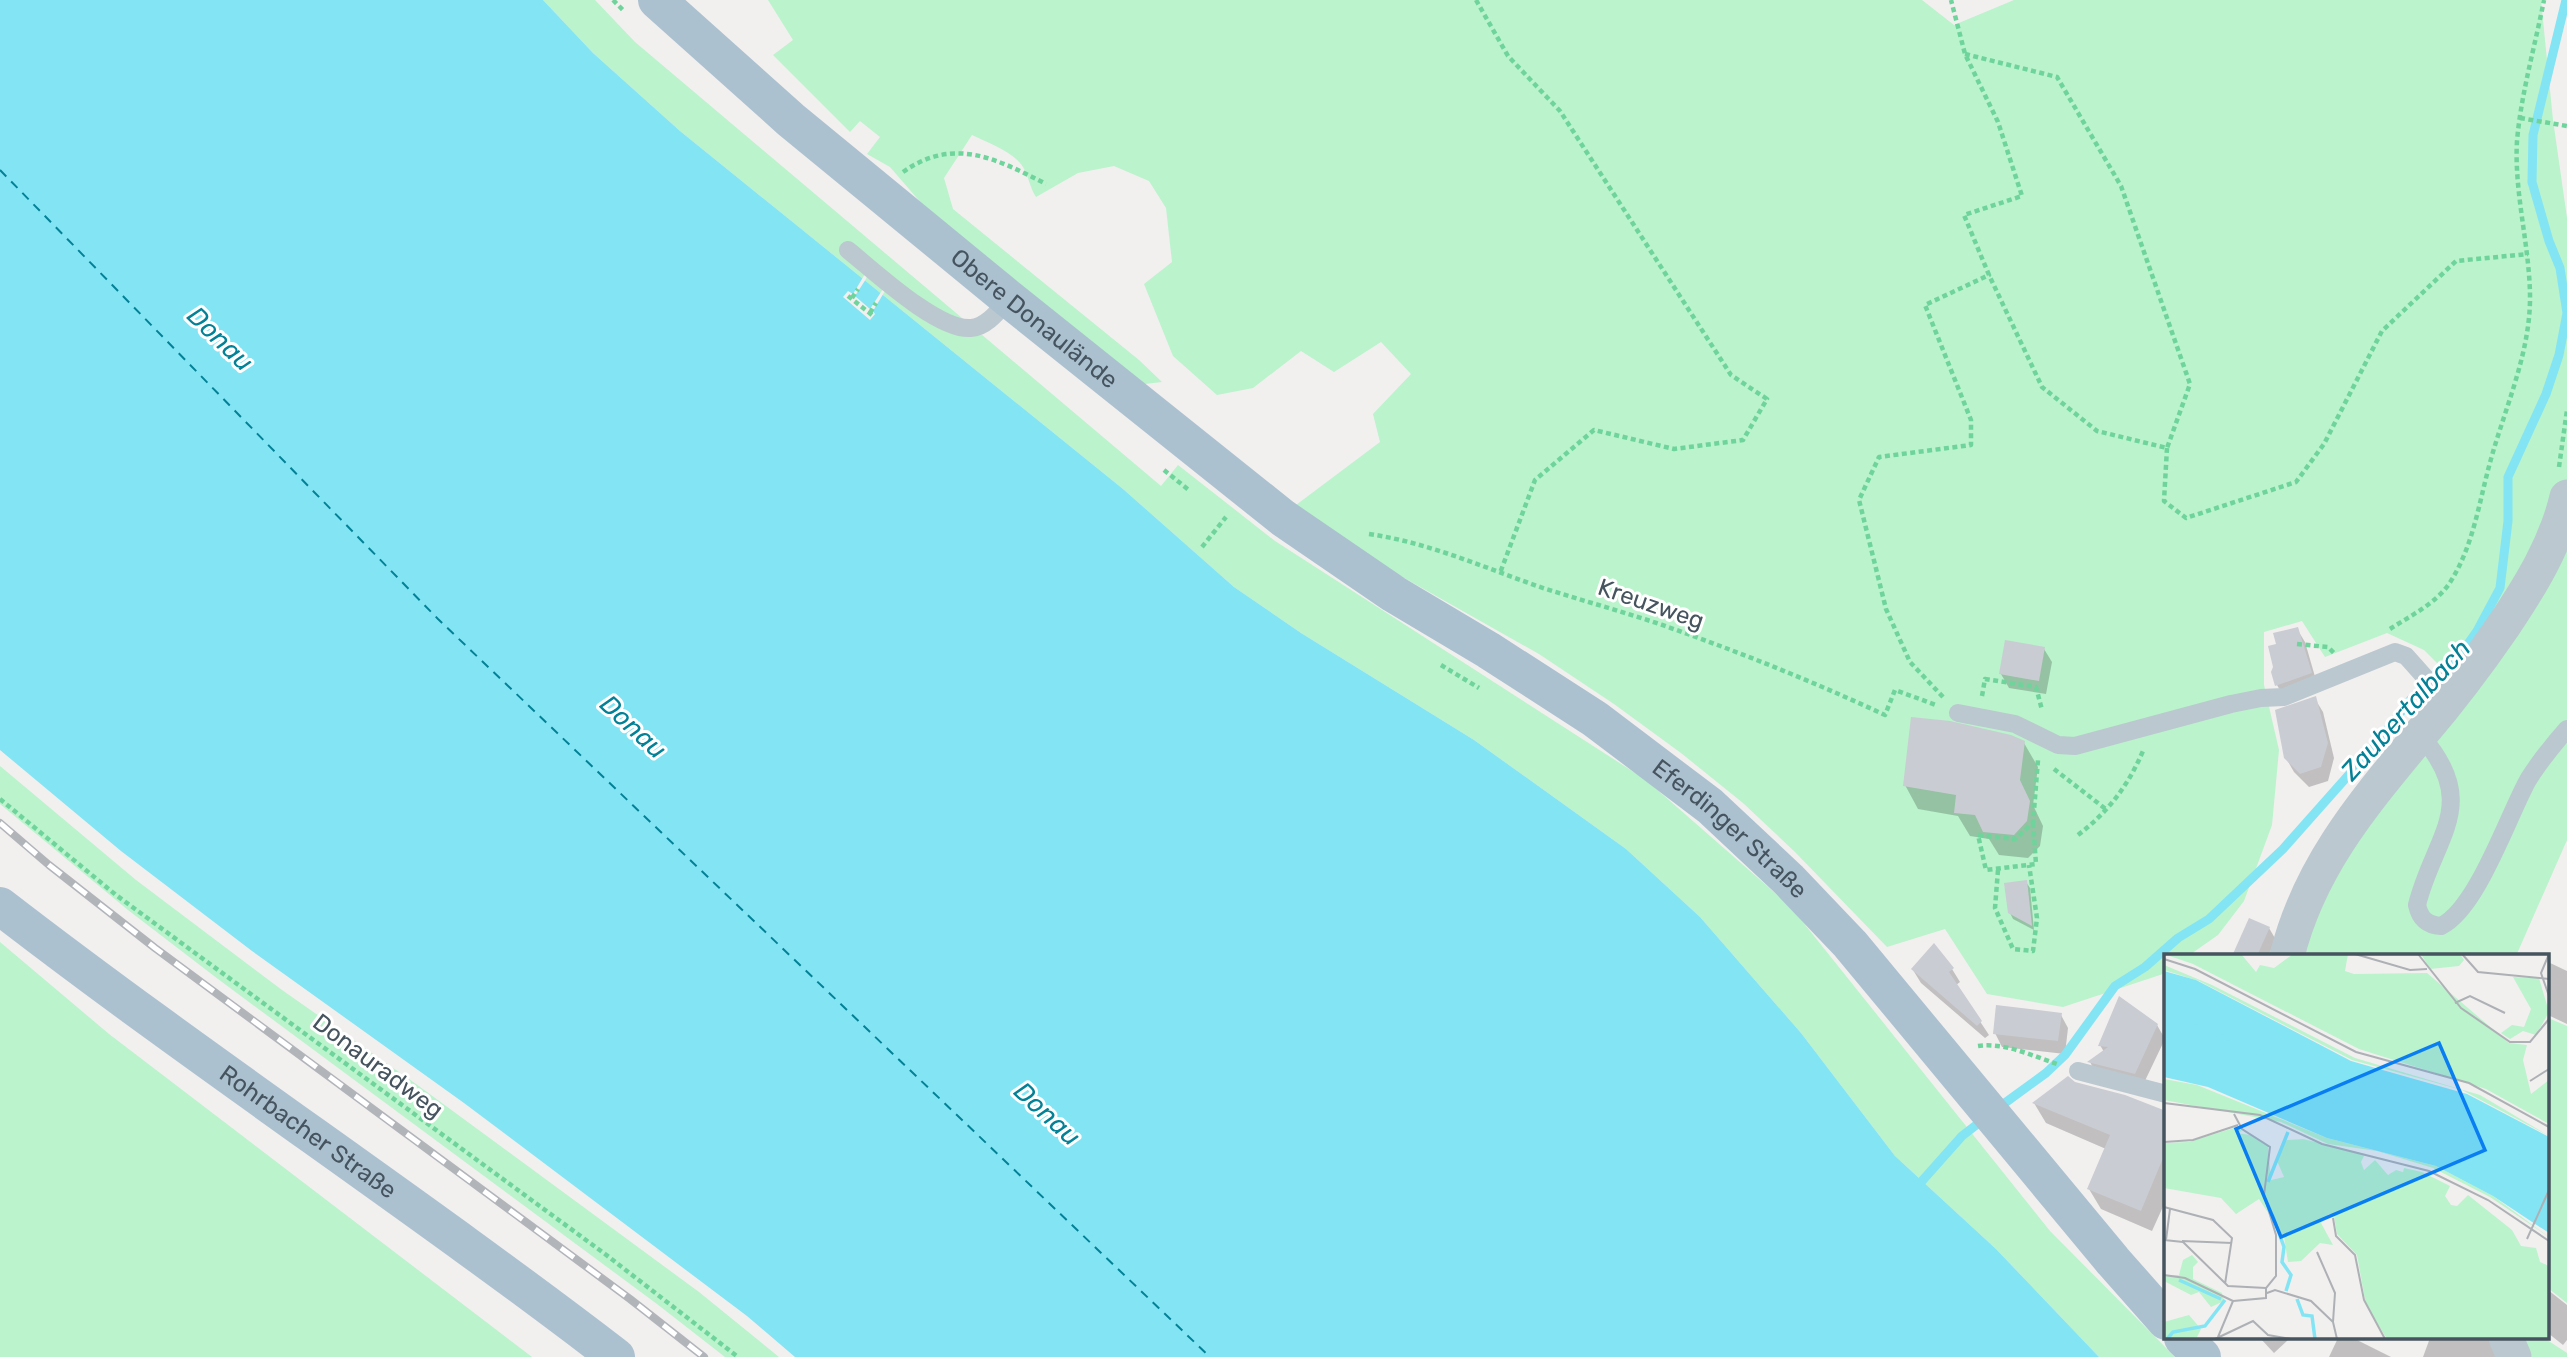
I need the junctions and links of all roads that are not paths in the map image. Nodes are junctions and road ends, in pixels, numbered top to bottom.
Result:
1 (657, 0) edge
2 (848, 250) dead end
3 (1009, 299) junction
4 (2567, 497) edge
5 (1427, 614) joint
6 (2442, 695) junction
7 (1958, 713) road end
8 (2567, 729) edge
9 (2420, 735) junction
10 (0, 906) edge
11 (2288, 954) edge
12 (2078, 1071) dead end
13 (2164, 1093) edge
14 (2164, 1319) edge
15 (2184, 1340) edge
16 (2507, 1340) edge
17 (617, 1357) edge
18 (2202, 1357) edge
19 (2514, 1357) edge

1 - 3 main road, Obere Donaulände
2 - 3 lane
3 - 5 main road, Obere Donaulände
4 - 6 street
5 - 14 main road, Eferdinger Straße
6 - 7 lane
6 - 9 street
8 - 9 lane
9 - 11 street
10 - 17 main road, Rohrbacher Straße
12 - 13 lane
15 - 18 main road
16 - 19 street

